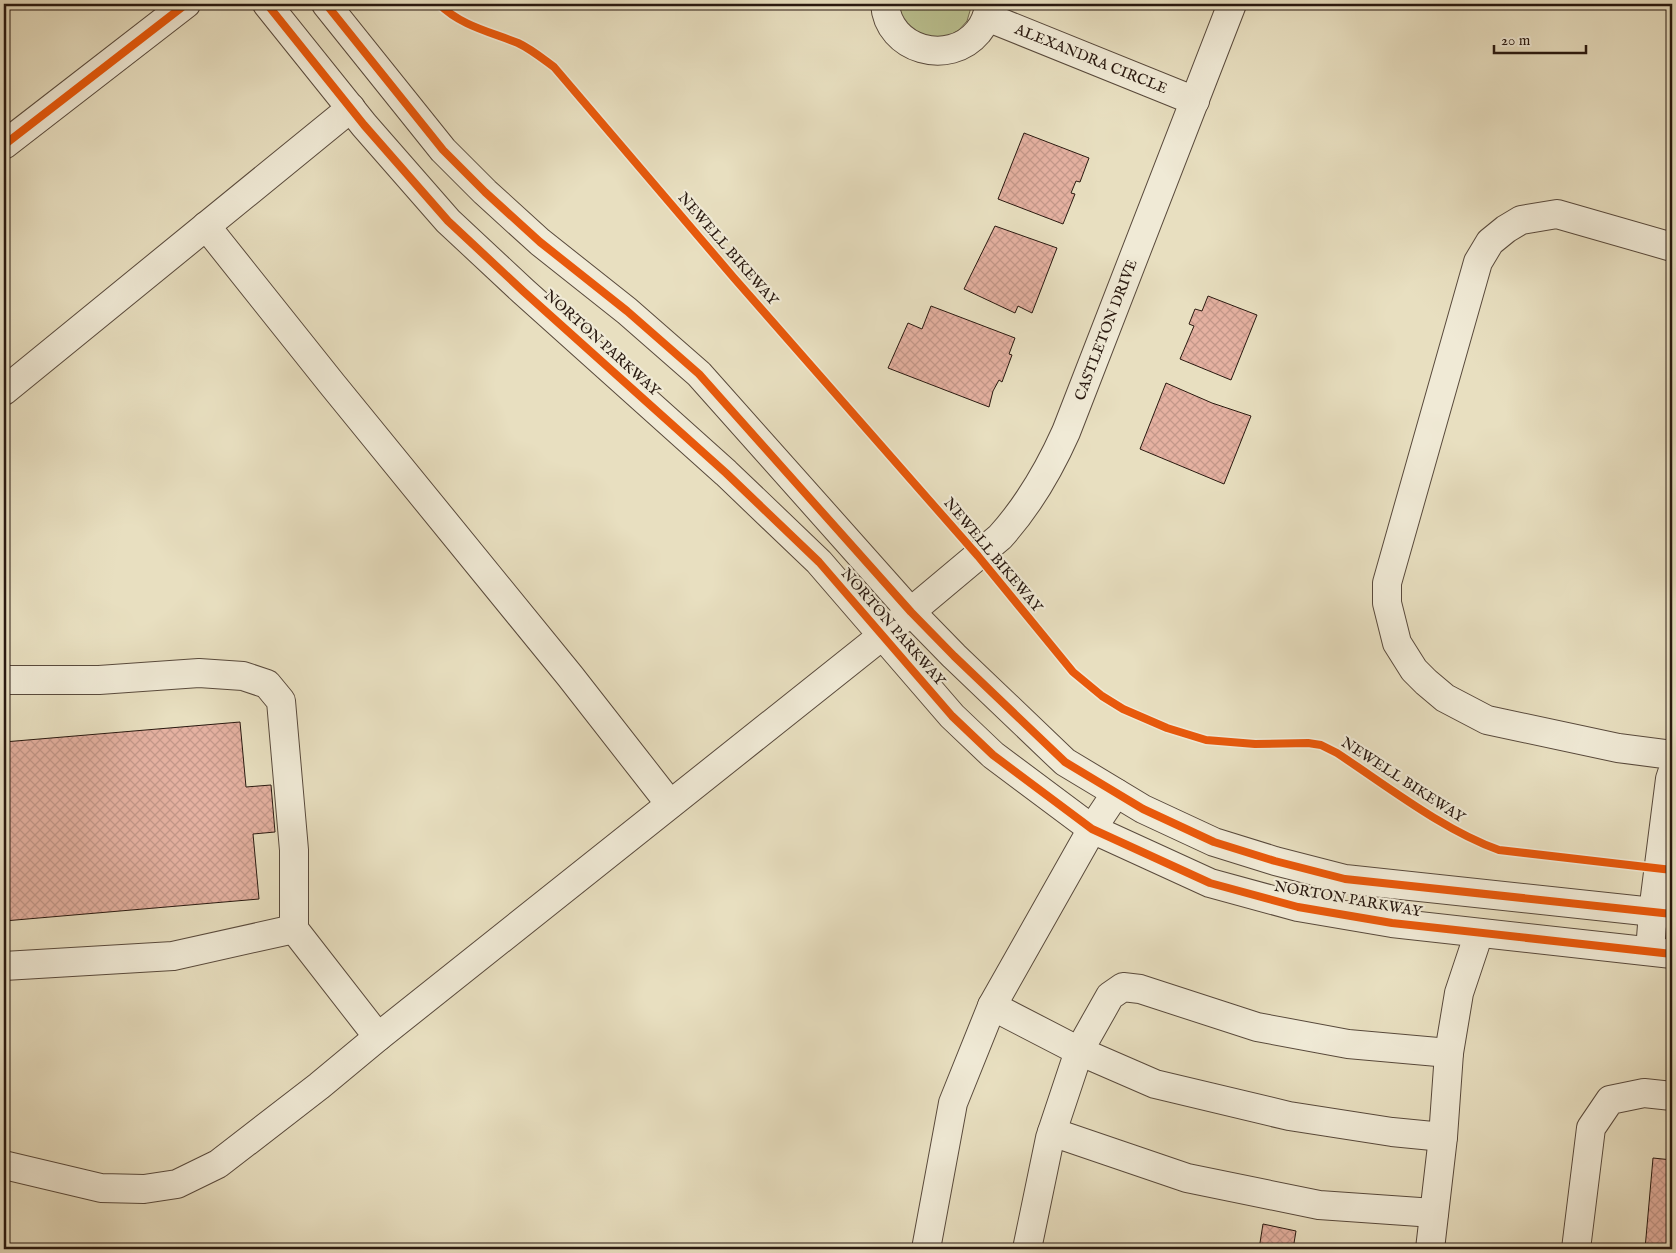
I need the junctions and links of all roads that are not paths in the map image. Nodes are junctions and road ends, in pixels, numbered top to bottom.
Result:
1 (186, 4) edge
2 (267, 4) edge
3 (326, 4) edge
4 (885, 4) edge
5 (1232, 4) edge
6 (988, 10) edge
7 (1195, 101) junction
8 (351, 108) junction
9 (4, 145) edge
10 (206, 226) junction
11 (1672, 247) edge
12 (4, 391) edge
13 (911, 612) junction
14 (883, 635) junction
15 (4, 680) edge
16 (1672, 755) edge
17 (1672, 773) edge
18 (1116, 793) junction
19 (670, 804) junction
20 (1092, 829) junction
21 (1668, 832) edge
22 (1662, 913) edge
23 (294, 929) junction
24 (1479, 933) junction
25 (1661, 952) edge
26 (4, 966) edge
27 (992, 1006) junction
28 (378, 1037) junction
29 (1079, 1052) junction
30 (1449, 1053) junction
31 (1672, 1096) edge
32 (1052, 1132) junction
33 (1443, 1137) junction
34 (4, 1164) edge
35 (1434, 1213) junction
36 (926, 1249) edge
37 (1027, 1249) edge
38 (1430, 1249) edge
39 (1576, 1249) edge

1 - 9 street
2 - 8 street, NORTON PARKWAY
3 - 13 street, NORTON PARKWAY
4 - 6 street, ALEXANDRA CIRCLE
5 - 7 street, CASTLETON DRIVE
6 - 7 street, ALEXANDRA CIRCLE
7 - 13 street, CASTLETON DRIVE
8 - 10 street
8 - 14 street, NORTON PARKWAY
10 - 12 street
10 - 19 street
11 - 16 street
13 - 14 street, CASTLETON DRIVE
13 - 18 street, NORTON PARKWAY
14 - 19 street, CASTLETON DRIVE
14 - 20 street, NORTON PARKWAY
15 - 23 street
17 - 21 street
18 - 20 street
18 - 22 street, NORTON PARKWAY
19 - 28 street, CASTLETON DRIVE
20 - 24 street, NORTON PARKWAY
20 - 27 street
21 - 22 street
22 - 25 street
23 - 26 street
23 - 28 street
24 - 25 street, NORTON PARKWAY
24 - 30 street
27 - 29 street
27 - 36 street
28 - 34 street, CASTLETON DRIVE
29 - 30 street
29 - 32 street
29 - 33 street
30 - 33 street
31 - 39 street
32 - 35 street
32 - 37 street
33 - 35 street
35 - 38 street

